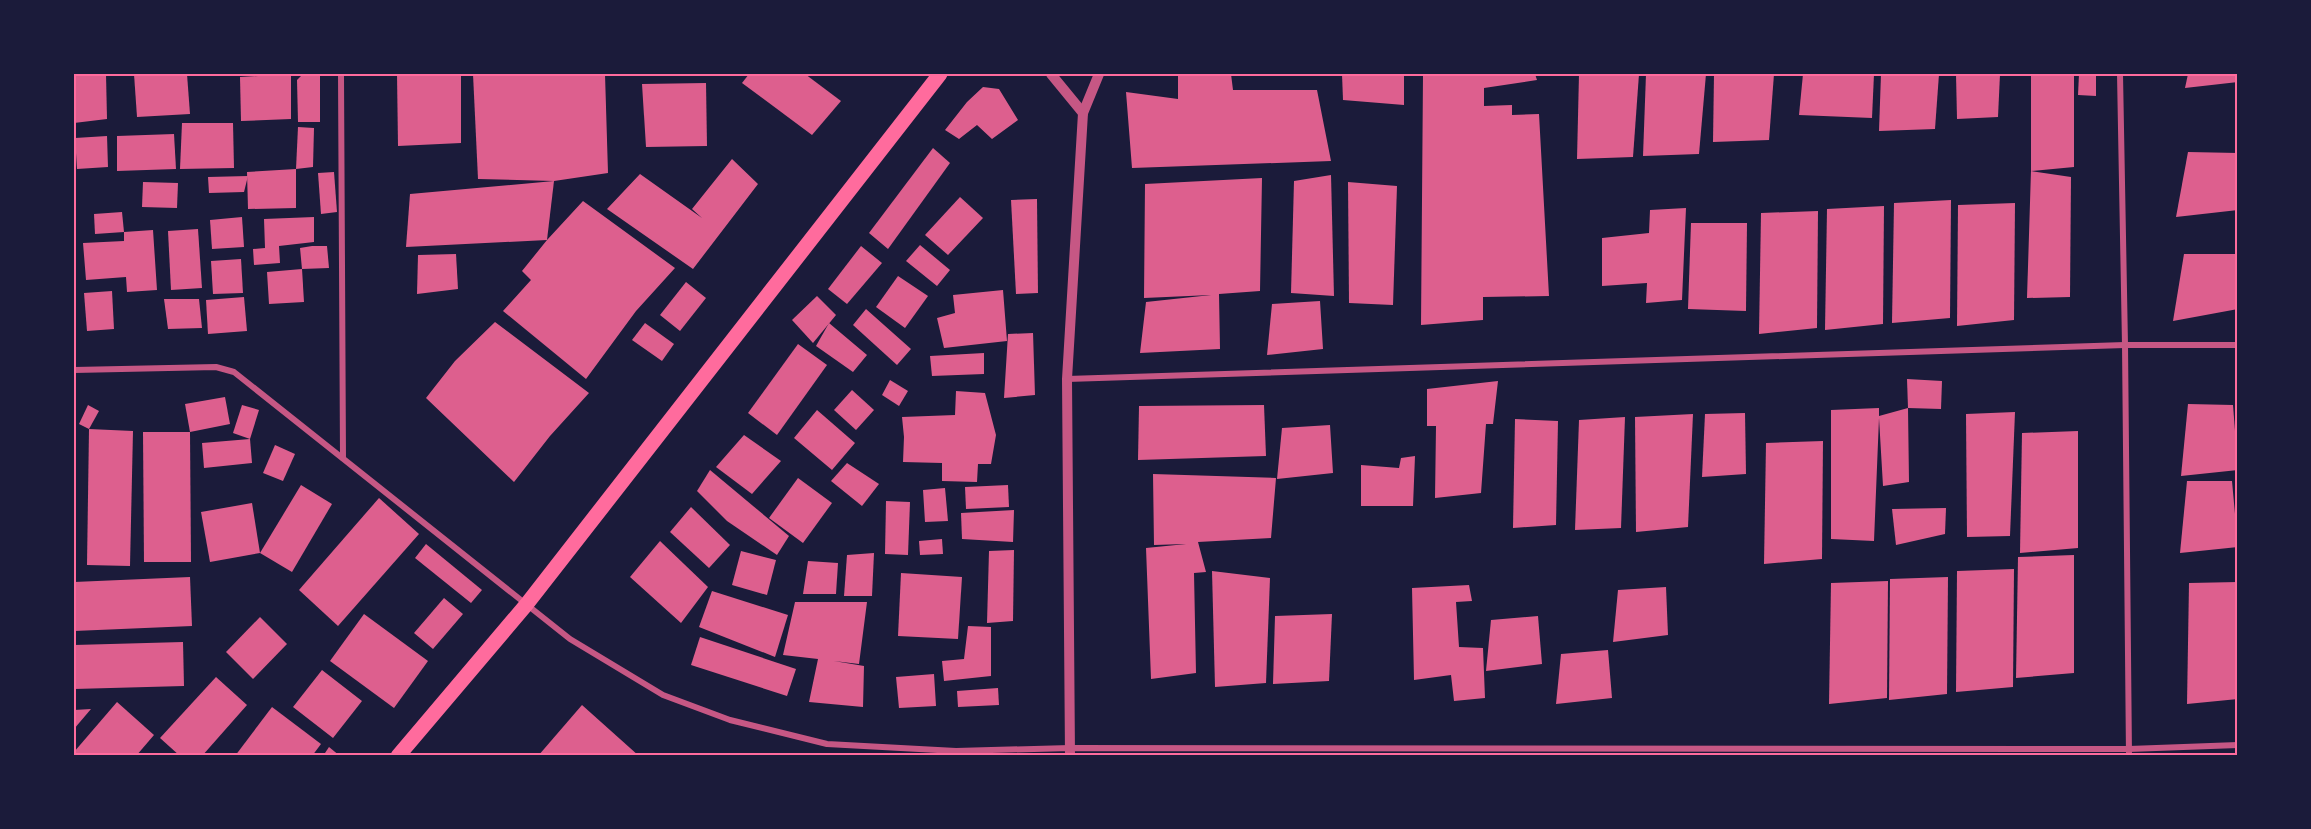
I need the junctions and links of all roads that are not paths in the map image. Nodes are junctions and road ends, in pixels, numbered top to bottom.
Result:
1 (341, 74) edge
2 (940, 74) edge
3 (1051, 74) edge
4 (1099, 74) edge
5 (2120, 74) edge
6 (1083, 113) junction
7 (2126, 345) junction
8 (2238, 345) edge
9 (74, 370) edge
10 (1067, 379) junction
11 (344, 458) junction
12 (526, 605) junction
13 (2238, 745) edge
14 (1070, 752) edge
15 (2129, 752) edge
16 (398, 756) edge

1 - 11 street
2 - 12 main road
3 - 6 street
4 - 6 street
5 - 7 street
6 - 10 street
7 - 8 street
7 - 10 street
7 - 15 street
9 - 11 street
10 - 14 street
11 - 12 street
12 - 14 street
12 - 16 main road
13 - 15 street
14 - 15 street

